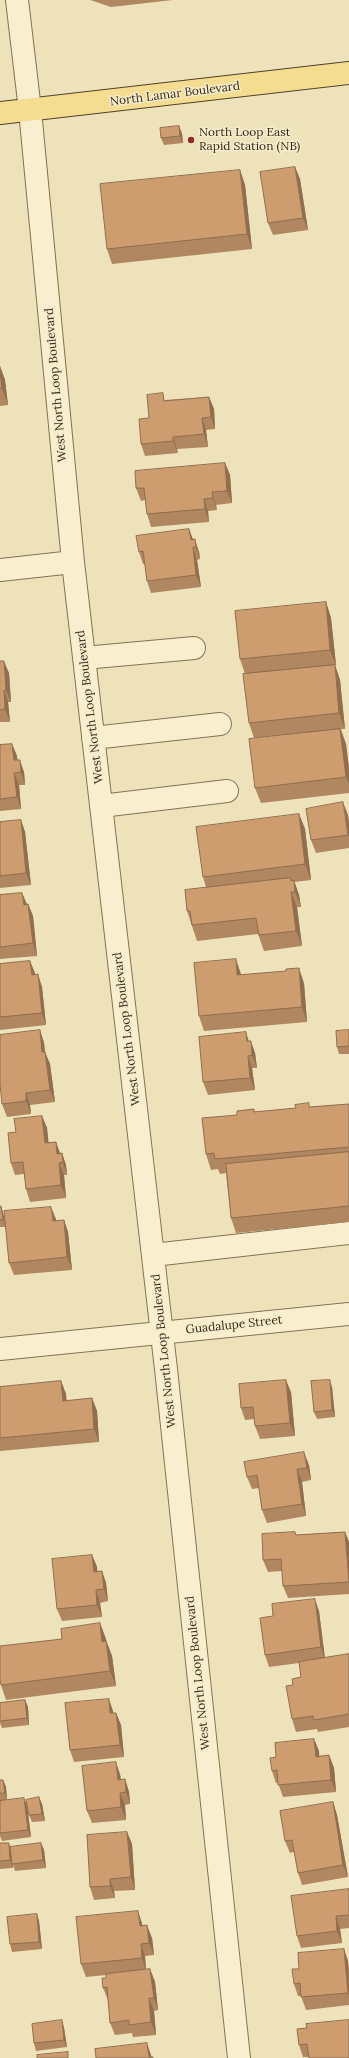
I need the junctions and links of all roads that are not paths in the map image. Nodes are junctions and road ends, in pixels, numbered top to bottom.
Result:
1 (17, 0) edge
2 (349, 73) edge
3 (30, 110) junction
4 (0, 114) edge
5 (73, 562) junction
6 (0, 570) edge
7 (194, 648) dead end
8 (84, 658) junction
9 (220, 724) dead end
10 (93, 738) junction
11 (227, 791) dead end
12 (102, 806) junction
13 (349, 1233) edge
14 (153, 1255) junction
15 (349, 1314) edge
16 (162, 1333) junction
17 (0, 1349) edge
18 (239, 2058) edge

1 - 3 street, West North Loop Boulevard
2 - 3 main road, North Lamar Boulevard
3 - 4 main road, North Lamar Boulevard
3 - 5 street, West North Loop Boulevard
5 - 6 street
5 - 8 street, West North Loop Boulevard
7 - 8 street
8 - 10 street, West North Loop Boulevard
9 - 10 street
10 - 12 street, West North Loop Boulevard
11 - 12 street
12 - 14 street, West North Loop Boulevard
13 - 14 street
14 - 16 street, West North Loop Boulevard
15 - 16 street, Guadalupe Street
16 - 17 street, Guadalupe Street
16 - 18 street, West North Loop Boulevard

